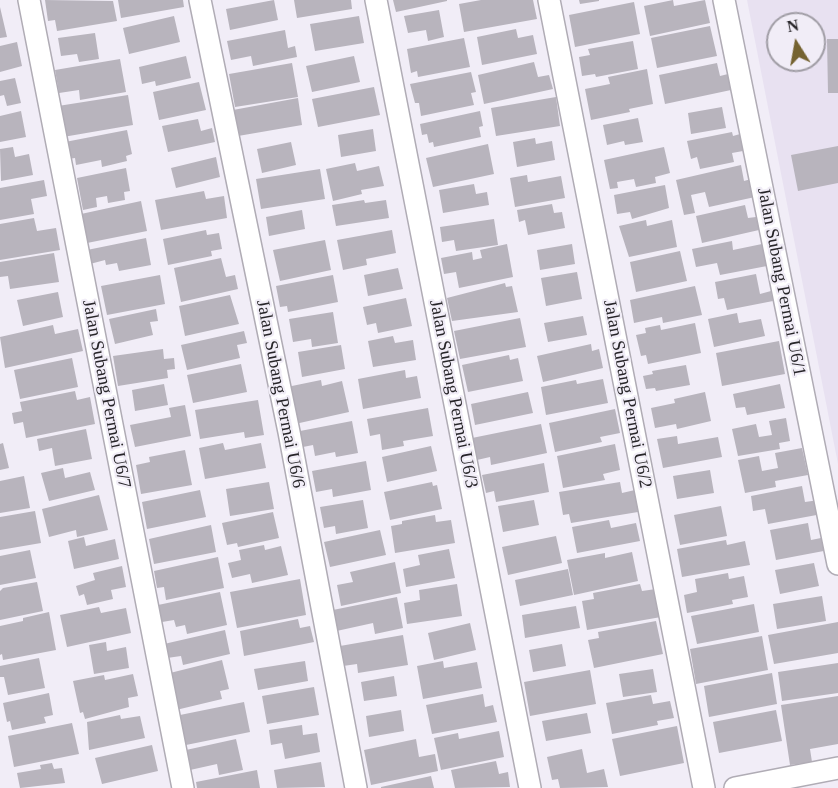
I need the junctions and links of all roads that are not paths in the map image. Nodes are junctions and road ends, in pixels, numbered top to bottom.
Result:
1 (29, 0) edge
2 (200, 0) edge
3 (376, 0) edge
4 (549, 0) edge
5 (724, 0) edge
6 (838, 564) edge
7 (838, 768) edge
8 (183, 788) edge
9 (356, 788) edge
10 (530, 788) edge
11 (704, 788) edge
12 (735, 788) edge

1 - 8 street, Jalan Subang Permai U6/7
2 - 9 street, Jalan Subang Permai U6/6
3 - 10 street, Jalan Subang Permai U6/3
4 - 11 street, Jalan Subang Permai U6/2
5 - 6 street, Jalan Subang Permai U6/1
7 - 12 street

